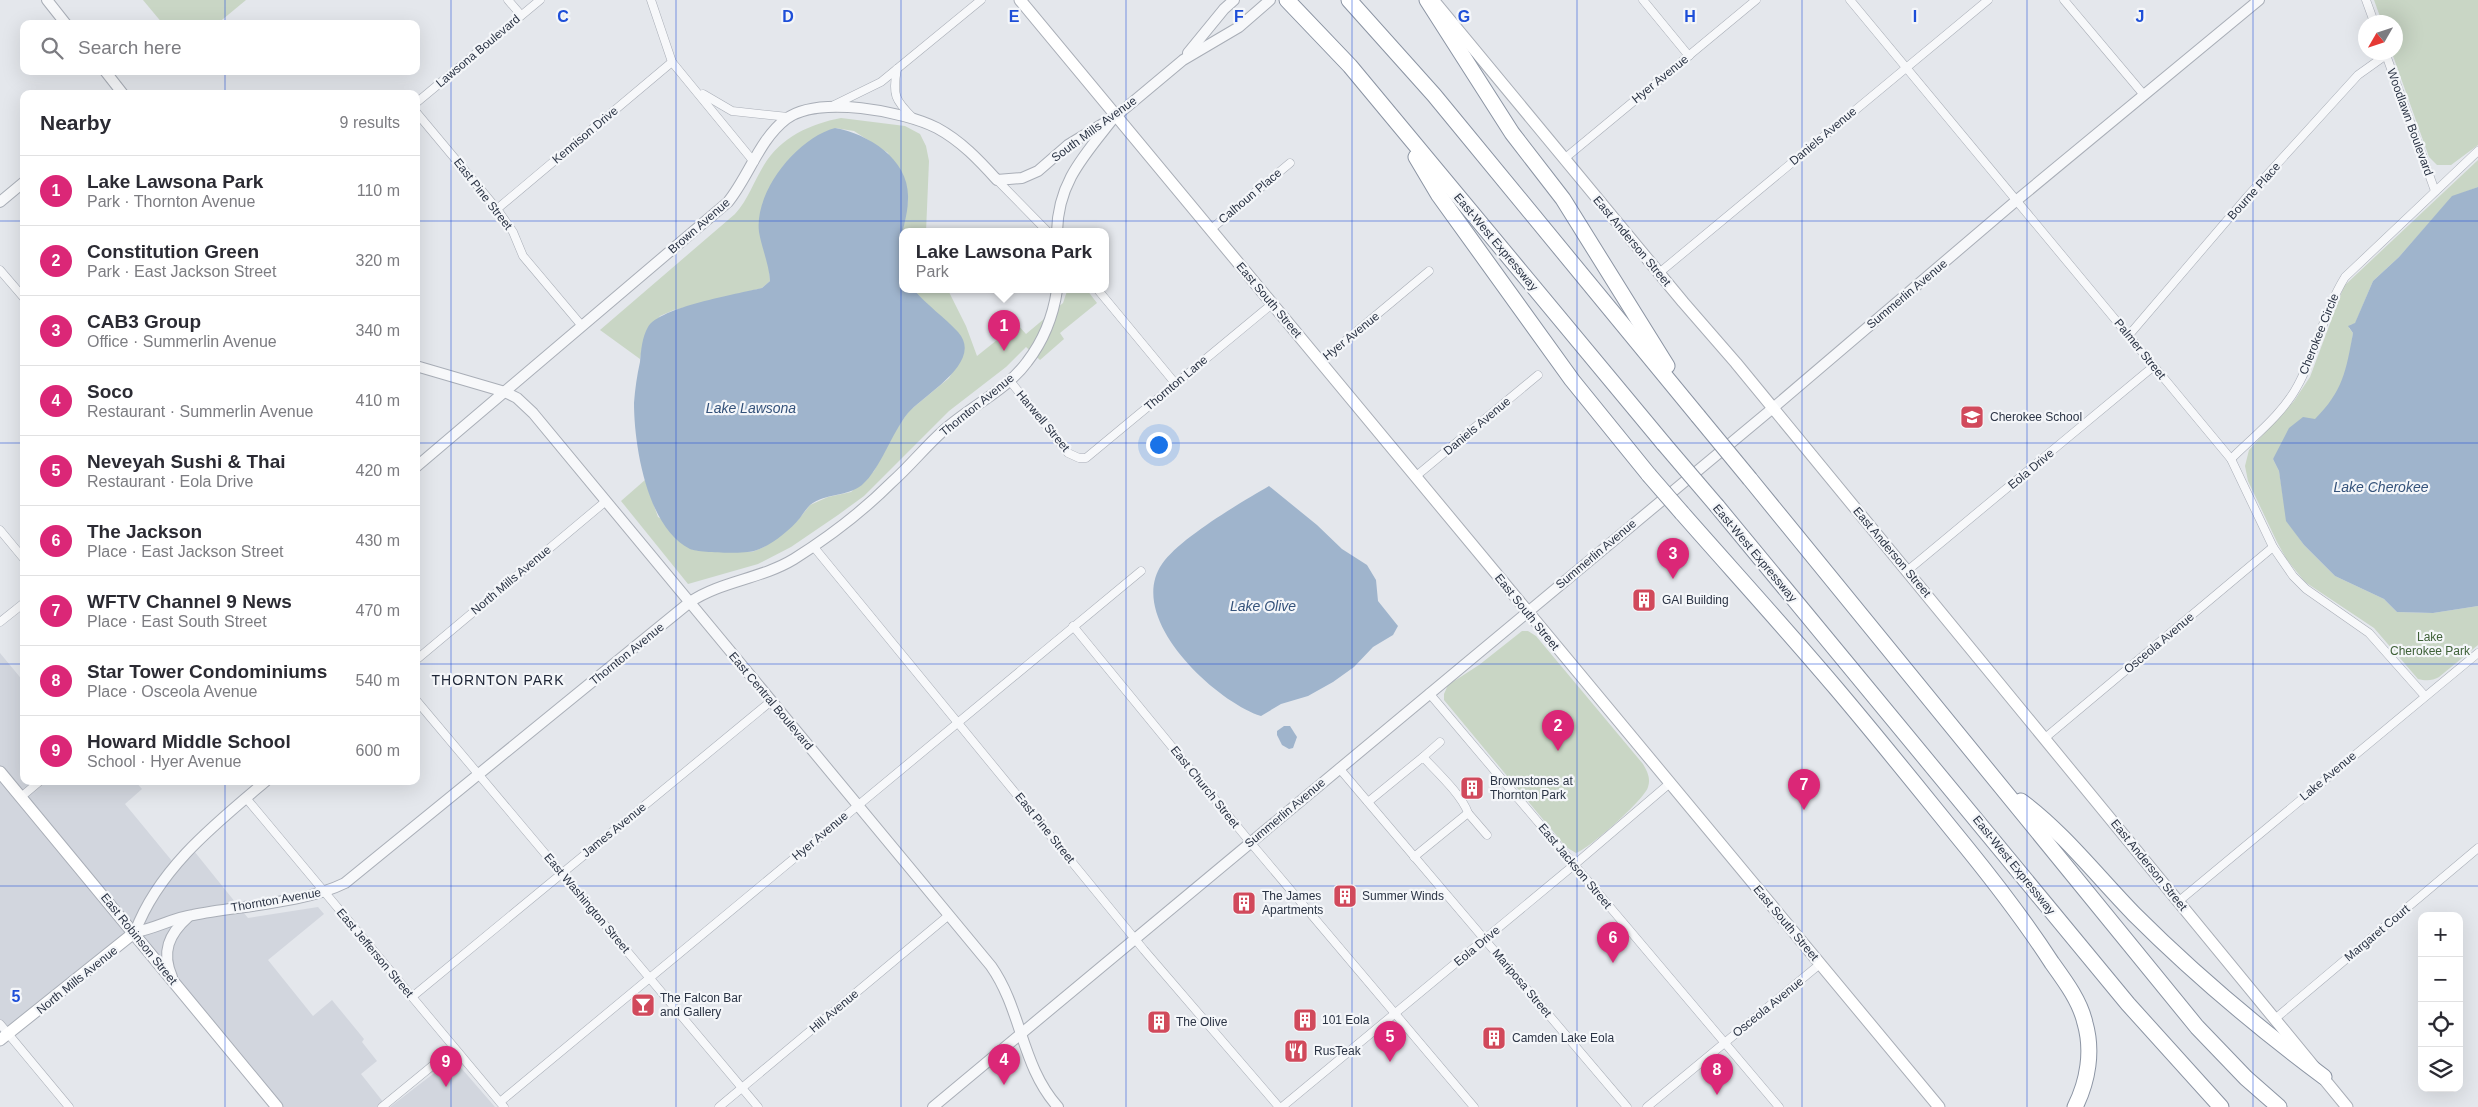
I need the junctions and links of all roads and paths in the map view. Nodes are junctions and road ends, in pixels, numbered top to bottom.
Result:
1 (47, 0) edge
2 (508, 0) edge
3 (540, 0) edge
4 (651, 0) edge
5 (981, 0) edge
6 (1020, 0) edge
7 (1234, 0) edge
8 (1270, 0) edge
9 (1287, 0) edge
10 (1350, 0) edge
11 (1427, 0) edge
12 (1433, 0) edge
13 (1643, 0) edge
14 (1756, 0) edge
15 (1850, 0) edge
16 (1988, 0) edge
17 (2064, 0) edge
18 (2258, 0) edge
19 (2366, 0) edge
20 (521, 15) junction
21 (2371, 15) edge
22 (63, 20) edge
23 (1689, 56) junction
24 (1183, 60) junction
25 (2377, 60) edge
26 (2387, 60) edge
27 (672, 62) junction
28 (1906, 68) junction
29 (897, 69) junction
30 (108, 75) edge
31 (694, 88) junction
32 (120, 90) edge
33 (2144, 95) junction
34 (420, 100) edge
35 (832, 106) junction
36 (1116, 116) junction
37 (1392, 116) junction
38 (420, 117) edge
39 (788, 117) junction
40 (913, 118) junction
41 (2478, 151) edge
42 (1564, 158) junction
43 (754, 162) junction
44 (1290, 163) dead end
45 (997, 180) junction
46 (20, 185) edge
47 (2435, 191) junction
48 (2017, 200) junction
49 (0, 202) edge
50 (497, 209) junction
51 (1044, 228) edge
52 (1058, 228) edge
53 (1210, 230) junction
54 (0, 270) edge
55 (1429, 271) dead end
56 (1658, 273) junction
57 (20, 293) edge
58 (1057, 293) edge
59 (1100, 293) edge
60 (1272, 304) junction
61 (582, 326) junction
62 (2129, 335) junction
63 (1320, 362) junction
64 (2154, 366) junction
65 (420, 367) edge
66 (1538, 375) dead end
67 (1010, 381) junction
68 (1175, 383) junction
69 (505, 392) junction
70 (1773, 408) junction
71 (1698, 416) junction
72 (1079, 458) joint
73 (2231, 459) junction
74 (420, 464) edge
75 (1415, 478) junction
76 (606, 501) junction
77 (0, 530) edge
78 (814, 546) junction
79 (2273, 548) junction
80 (20, 554) edge
81 (1141, 571) dead end
82 (1907, 571) junction
83 (690, 602) junction
84 (20, 606) edge
85 (1527, 612) junction
86 (0, 622) edge
87 (1074, 626) junction
88 (2478, 652) edge
89 (420, 657) edge
90 (1429, 693) junction
91 (2424, 696) junction
92 (770, 702) junction
93 (420, 705) edge
94 (958, 721) junction
95 (2045, 738) junction
96 (1440, 742) dead end
97 (1423, 756) junction
98 (1339, 768) junction
99 (0, 772) edge
100 (479, 776) junction
101 (1670, 783) junction
102 (35, 785) edge
103 (261, 785) edge
104 (2002, 788) junction
105 (21, 797) junction
106 (246, 798) junction
107 (1368, 802) junction
108 (858, 805) junction
109 (1468, 813) junction
110 (1487, 835) dead end
111 (1250, 842) junction
112 (2478, 848) edge
113 (1414, 857) junction
114 (1574, 865) junction
115 (562, 873) junction
116 (325, 893) junction
117 (2179, 901) junction
118 (190, 915) junction
119 (949, 915) junction
120 (135, 932) junction
121 (1134, 938) junction
122 (1485, 940) junction
123 (1820, 964) junction
124 (649, 977) junction
125 (172, 978) junction
126 (412, 997) junction
127 (1396, 1014) junction
128 (2276, 1018) junction
129 (0, 1024) edge
130 (1022, 1035) junction
131 (4, 1037) edge
132 (1725, 1043) junction
133 (454, 1048) junction
134 (2324, 1077) junction
135 (742, 1088) junction
136 (502, 1104) edge
137 (69, 1107) edge
138 (277, 1107) edge
139 (382, 1107) edge
140 (719, 1107) edge
141 (758, 1107) edge
142 (933, 1107) edge
143 (1058, 1107) edge
144 (1280, 1107) edge
145 (1474, 1107) edge
146 (1626, 1107) edge
147 (1647, 1107) edge
148 (1779, 1107) edge
149 (1939, 1107) edge
150 (2075, 1107) edge
151 (2221, 1107) edge
152 (2279, 1107) edge
153 (2347, 1107) edge

1 - 22 street
2 - 20 street
3 - 20 street, Lawsona Boulevard
4 - 27 street
5 - 29 street
6 - 36 main road, East South Street
7 - 24 street, South Mills Avenue
8 - 24 street, South Mills Avenue
9 - 37 highway, East-West Expressway
10 - 71 highway
11 - 71 highway
12 - 42 main road, East Anderson Street
13 - 23 street
14 - 23 street, Hyer Avenue
15 - 28 street, Palmer Street
16 - 28 street, Daniels Avenue
17 - 33 street
18 - 33 street, Summerlin Avenue
19 - 21 street
20 - 34 street, Lawsona Boulevard
23 - 42 street, Hyer Avenue
24 - 36 street, South Mills Avenue
25 - 62 street, Bourne Place
26 - 47 street, Woodlawn Boulevard
27 - 31 street
27 - 50 street, Kennison Drive
28 - 48 street, Palmer Street
28 - 56 street, Daniels Avenue
29 - 35 street
29 - 40 street
30 - 32 street
31 - 39 street
31 - 43 street
33 - 48 street, Summerlin Avenue
35 - 39 street
35 - 40 street
36 - 45 street, South Mills Avenue
36 - 52 street
36 - 53 main road, East South Street
37 - 150 highway, bridge
37 - 151 highway, East-West Expressway, bridge
38 - 50 street, East Pine Street
39 - 43 street, Brown Avenue
40 - 45 street
41 - 47 street, Cherokee Circle
42 - 56 main road, East Anderson Street
43 - 61 street, Brown Avenue
44 - 53 street, Calhoun Place
45 - 51 street
46 - 49 street
47 - 73 street, Cherokee Circle
48 - 62 street, Palmer Street
48 - 70 street, Summerlin Avenue
50 - 61 street, East Pine Street
53 - 60 main road, East South Street
54 - 57 street
55 - 63 street, Hyer Avenue
56 - 70 main road, East Anderson Street
58 - 67 street, Thornton Avenue
59 - 68 street
60 - 63 main road, East South Street
60 - 68 street, Thornton Lane
61 - 69 street, Brown Avenue
62 - 64 street, Palmer Street
63 - 75 main road, East South Street
64 - 73 street, Palmer Street
64 - 82 street, Eola Drive
65 - 69 street, East Central Boulevard
66 - 75 street, Daniels Avenue
67 - 72 street, Harwell Street
67 - 78 street, Thornton Avenue
68 - 72 street, Thornton Lane
69 - 74 street, Brown Avenue
69 - 76 street, East Central Boulevard
70 - 82 main road, East Anderson Street
70 - 85 street, Summerlin Avenue
71 - 104 highway, bridge
73 - 79 street, Palmer Street
75 - 85 main road, East South Street
76 - 83 street, East Central Boulevard
76 - 89 street, North Mills Avenue
77 - 80 street
78 - 83 street, Thornton Avenue
78 - 94 street, East Pine Street
79 - 91 street, Palmer Street
79 - 95 street, Osceola Avenue
81 - 87 street, Hyer Avenue
82 - 95 main road, East Anderson Street
83 - 92 street, East Central Boulevard
83 - 100 street, Thornton Avenue
84 - 86 street
85 - 90 street, Summerlin Avenue
85 - 101 main road, East South Street
87 - 94 street, Hyer Avenue
87 - 111 street, East Church Street
88 - 91 street, Lake Avenue
90 - 98 street, Summerlin Avenue
90 - 114 street, East Jackson Street
91 - 117 street, Lake Avenue
92 - 108 street, East Central Boulevard
92 - 115 street, James Avenue
93 - 100 street, East Washington Street
94 - 108 street, Hyer Avenue
94 - 121 street, East Pine Street
95 - 117 main road, East Anderson Street
96 - 97 street
97 - 107 street
97 - 109 street
98 - 107 street, Mariposa Street
98 - 111 street, Summerlin Avenue
99 - 105 main road, East Robinson Street
100 - 115 street, East Washington Street
100 - 116 street, Thornton Avenue
101 - 114 street, Eola Drive
101 - 123 main road, East South Street
102 - 105 street
103 - 106 street, North Mills Avenue
104 - 134 highway
104 - 152 highway
105 - 120 main road, East Robinson Street
106 - 116 street, East Jefferson Street
106 - 120 street, North Mills Avenue
107 - 113 street, Mariposa Street
108 - 119 street, East Central Boulevard
108 - 124 street, Hyer Avenue
109 - 110 street
109 - 113 street
111 - 121 street, Summerlin Avenue
111 - 127 street, East Church Street
112 - 128 street, Margaret Court
113 - 122 street, Mariposa Street
114 - 122 street, Eola Drive
114 - 132 street, East Jackson Street
115 - 124 street, East Washington Street
115 - 126 street, James Avenue
116 - 118 street, Thornton Avenue
116 - 126 street, East Jefferson Street
117 - 128 main road, East Anderson Street
118 - 120 street, Thornton Avenue
118 - 125 street
119 - 130 street, East Central Boulevard
119 - 135 street, Hill Avenue
120 - 125 main road, East Robinson Street
120 - 131 main road, North Mills Avenue
121 - 130 street, Summerlin Avenue
121 - 144 street, East Pine Street
122 - 127 street, Eola Drive
122 - 146 street, Mariposa Street
123 - 132 street, Osceola Avenue
123 - 149 main road, East South Street
124 - 135 street, East Washington Street
124 - 136 street, Hyer Avenue
125 - 138 main road, East Robinson Street
126 - 133 street, East Jefferson Street
127 - 144 street, Eola Drive
127 - 145 street, East Church Street
128 - 134 main road, East Anderson Street
129 - 131 street
130 - 142 street, Summerlin Avenue
130 - 143 street, East Central Boulevard
131 - 137 street
132 - 147 street, Osceola Avenue
132 - 148 street, East Jackson Street
133 - 136 street, East Jefferson Street
133 - 139 street
134 - 153 main road, East Anderson Street
135 - 140 street, Hill Avenue
135 - 141 street, East Washington Street

